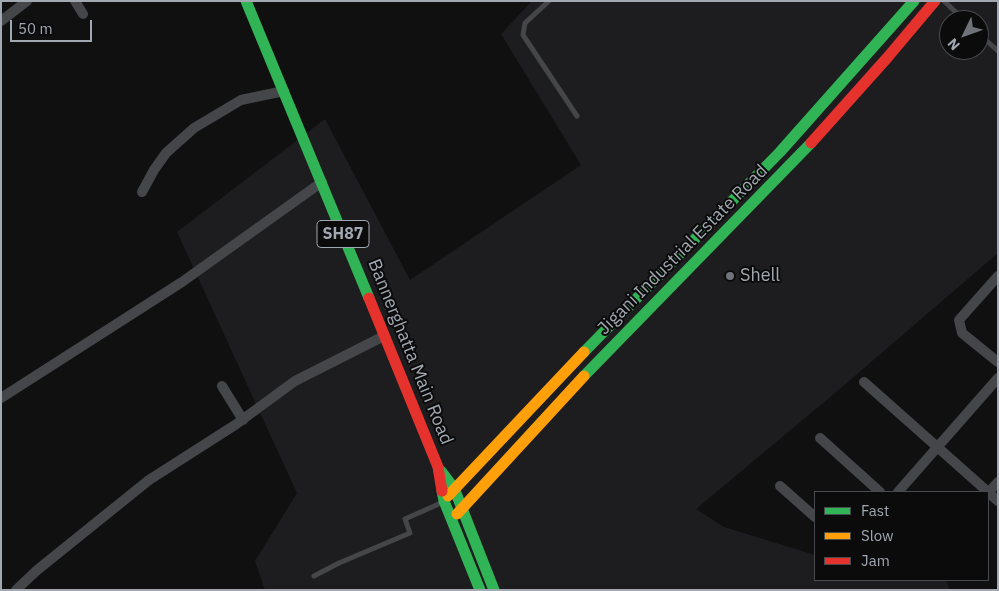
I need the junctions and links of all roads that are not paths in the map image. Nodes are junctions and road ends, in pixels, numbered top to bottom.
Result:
1 (27, 1) edge
2 (75, 1) edge
3 (246, 1) edge
4 (550, 1) edge
5 (914, 1) edge
6 (935, 1) edge
7 (944, 1) edge
8 (953, 10) edge
9 (83, 14) dead end
10 (1, 20) edge
11 (284, 90) junction
12 (577, 116) dead end
13 (322, 182) junction
14 (142, 192) dead end
15 (998, 276) edge
16 (384, 336) junction
17 (998, 362) edge
18 (998, 378) edge
19 (864, 382) dead end
20 (222, 386) dead end
21 (1, 398) edge
22 (243, 420) junction
23 (820, 438) dead end
24 (937, 447) junction
25 (438, 467) junction
26 (998, 482) edge
27 (780, 486) dead end
28 (454, 488) junction
29 (879, 491) edge
30 (899, 491) edge
31 (987, 491) edge
32 (989, 491) edge
33 (444, 501) junction
34 (461, 508) junction
35 (814, 516) edge
36 (452, 521) junction
37 (314, 576) dead end
38 (16, 590) edge
39 (480, 590) edge
40 (494, 590) edge

1 - 10 street
2 - 9 street
3 - 11 main road, Bannerghatta Main Road / SH87
4 - 12 lane
5 - 28 main road, Jigani Industrial Estate Road
6 - 34 main road, Jigani Industrial Estate Road
7 - 8 lane
11 - 13 main road, Bannerghatta Main Road / SH87
11 - 14 street
13 - 16 main road, Bannerghatta Main Road / SH87
13 - 21 street
15 - 17 street
16 - 22 street
16 - 25 main road, Bannerghatta Main Road / SH87
18 - 24 street
19 - 24 street
20 - 22 street
22 - 38 street
23 - 29 street
24 - 30 street
24 - 31 street
25 - 28 main road, Bannerghatta Main Road / SH87
25 - 33 main road, Bannerghatta Main Road / SH87
26 - 32 street
27 - 35 street
28 - 33 main road, Jigani Industrial Estate Road
28 - 34 main road, Bannerghatta Main Road / SH87
33 - 36 main road, Bannerghatta Main Road / SH87
33 - 37 lane
34 - 36 main road, Jigani Industrial Estate Road
34 - 40 main road, Bannerghatta Main Road / SH87
36 - 39 main road, Bannerghatta Main Road / SH87

